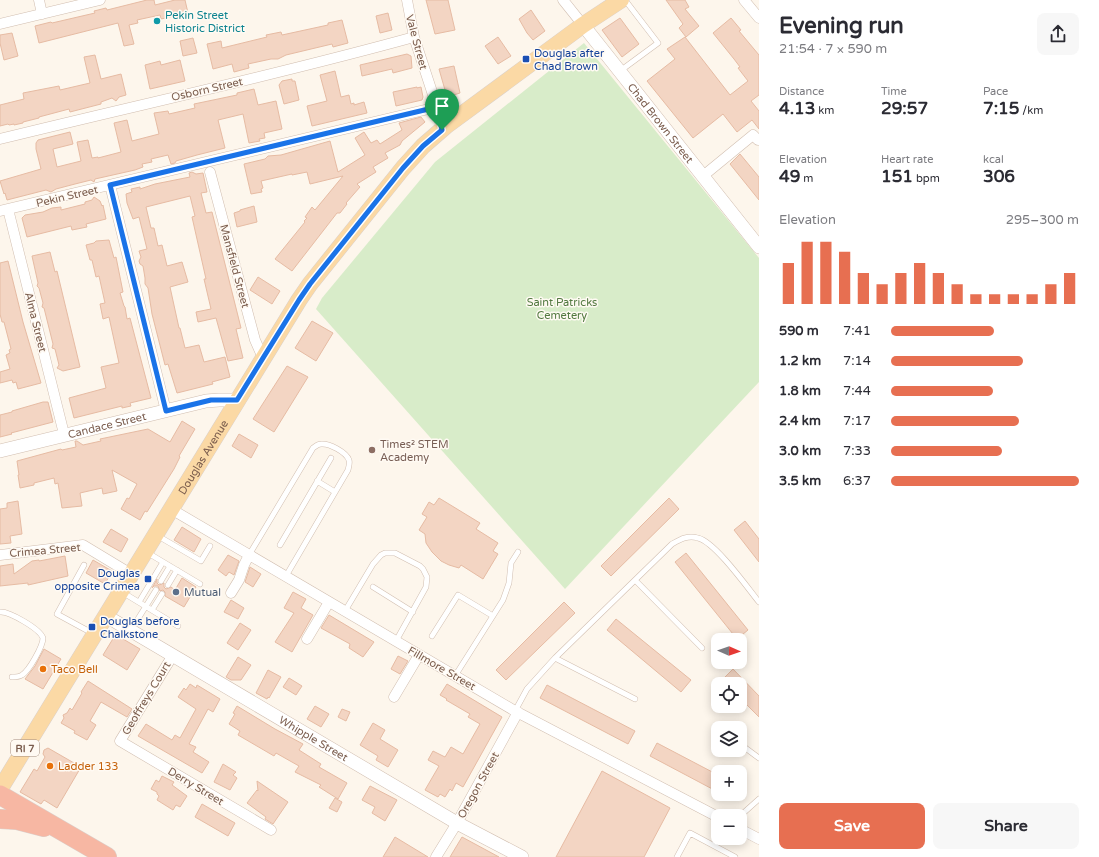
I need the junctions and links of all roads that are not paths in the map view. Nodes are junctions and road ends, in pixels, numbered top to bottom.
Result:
1 (39, 0) edge
2 (100, 0) edge
3 (407, 0) edge
4 (563, 0) edge
5 (621, 0) edge
6 (625, 0) edge
7 (744, 0) edge
8 (42, 14) junction
9 (759, 18) edge
10 (0, 24) edge
11 (583, 25) junction
12 (414, 37) junction
13 (620, 72) junction
14 (437, 107) junction
15 (442, 130) junction
16 (0, 139) edge
17 (759, 139) edge
18 (210, 172) dead end
19 (703, 176) junction
20 (110, 185) junction
21 (4, 210) edge
22 (759, 245) edge
23 (263, 358) junction
24 (237, 400) junction
25 (166, 411) junction
26 (64, 434) junction
27 (0, 450) edge
28 (331, 458) dead end
29 (317, 481) junction
30 (335, 492) junction
31 (171, 509) junction
32 (156, 535) junction
33 (280, 545) dead end
34 (210, 546) dead end
35 (145, 551) junction
36 (518, 552) dead end
37 (0, 555) edge
38 (249, 555) junction
39 (164, 562) junction
40 (84, 565) dead end
41 (170, 566) junction
42 (177, 570) junction
43 (131, 574) junction
44 (286, 576) junction
45 (635, 580) junction
46 (161, 581) dead end
47 (200, 584) dead end
48 (168, 585) dead end
49 (373, 587) dead end
50 (156, 590) dead end
51 (121, 591) junction
52 (231, 593) dead end
53 (162, 594) dead end
54 (139, 602) junction
55 (329, 602) junction
56 (759, 602) edge
57 (146, 606) junction
58 (152, 610) junction
59 (344, 611) junction
60 (0, 612) edge
61 (413, 612) junction
62 (106, 616) junction
63 (493, 616) junction
64 (178, 626) dead end
65 (131, 631) junction
66 (95, 634) junction
67 (432, 636) dead end
68 (307, 639) dead end
69 (396, 640) junction
70 (702, 648) dead end
71 (173, 655) junction
72 (419, 655) junction
73 (555, 658) junction
74 (455, 676) junction
75 (12, 677) dead end
76 (394, 697) dead end
77 (635, 700) dead end
78 (516, 711) junction
79 (120, 741) joint
80 (747, 749) edge
81 (759, 758) edge
82 (0, 789) edge
83 (0, 794) edge
84 (759, 799) edge
85 (747, 810) edge
86 (711, 813) edge
87 (0, 820) edge
88 (457, 823) junction
89 (271, 830) dead end
90 (747, 833) edge
91 (72, 836) junction
92 (759, 839) edge
93 (107, 857) edge
94 (436, 857) edge
95 (522, 857) edge
96 (677, 857) edge
97 (735, 857) edge

1 - 8 street
2 - 8 street
3 - 12 street, Vale Street
4 - 11 street, Chad Brown Street
5 - 11 main road, Douglas Avenue / RI 7
6 - 13 lane
7 - 9 street
8 - 10 street
11 - 13 street, Chad Brown Street
11 - 15 main road, Douglas Avenue / RI 7
12 - 14 street, Vale Street
12 - 16 street, Osborn Street
13 - 19 street, Chad Brown Street
14 - 15 street, Vale Street
14 - 20 street, Pekin Street
15 - 23 main road, Douglas Avenue / RI 7
17 - 19 street
18 - 23 street, Mansfield Street
19 - 22 street, Chad Brown Street
20 - 21 street, Pekin Street
20 - 25 street
21 - 26 street, Alma Street
23 - 24 main road, Douglas Avenue / RI 7
24 - 25 street, Candace Street
24 - 31 main road, Douglas Avenue / RI 7
25 - 26 street, Candace Street
26 - 27 street, Candace Street
28 - 29 lane
29 - 30 lane
29 - 33 lane
30 - 38 lane
30 - 44 lane
31 - 32 main road, Douglas Avenue / RI 7
31 - 38 street, Fillmore Street
32 - 34 lane
32 - 35 main road, Douglas Avenue / RI 7
35 - 39 lane
35 - 43 main road, Douglas Avenue / RI 7
36 - 63 lane
37 - 43 street, Crimea Street
38 - 44 street, Fillmore Street
38 - 52 street
39 - 41 lane
39 - 54 lane
40 - 66 lane
41 - 42 lane
41 - 46 lane
42 - 47 lane
42 - 48 lane
43 - 51 main road, Douglas Avenue / RI 7
44 - 55 street, Fillmore Street
45 - 56 lane
45 - 70 lane
45 - 73 lane
49 - 61 lane
50 - 57 lane
51 - 54 lane
51 - 62 main road, Douglas Avenue / RI 7
53 - 58 lane
54 - 57 lane
55 - 59 street, Fillmore Street
55 - 68 street
57 - 58 lane
57 - 65 lane
58 - 64 lane
59 - 61 lane
59 - 69 street, Fillmore Street
60 - 75 lane
61 - 69 lane
62 - 65 street, Whipple Street
62 - 66 main road, Douglas Avenue / RI 7
63 - 67 lane
63 - 74 lane
65 - 71 street, Whipple Street
66 - 82 main road, Douglas Avenue / RI 7
69 - 72 street, Fillmore Street
71 - 79 street, Geoffreys Court
71 - 88 street, Whipple Street
72 - 74 street, Fillmore Street
72 - 76 street
73 - 77 lane
73 - 78 lane
74 - 78 street, Fillmore Street
78 - 86 street, Fillmore Street
78 - 88 street, Oregon Street
79 - 89 street, Derry Street
80 - 81 lane
83 - 91 highway
84 - 85 lane
87 - 91 highway
88 - 94 street, Oregon Street
88 - 95 street, Whipple Street
90 - 92 street
91 - 93 highway
96 - 97 lane

